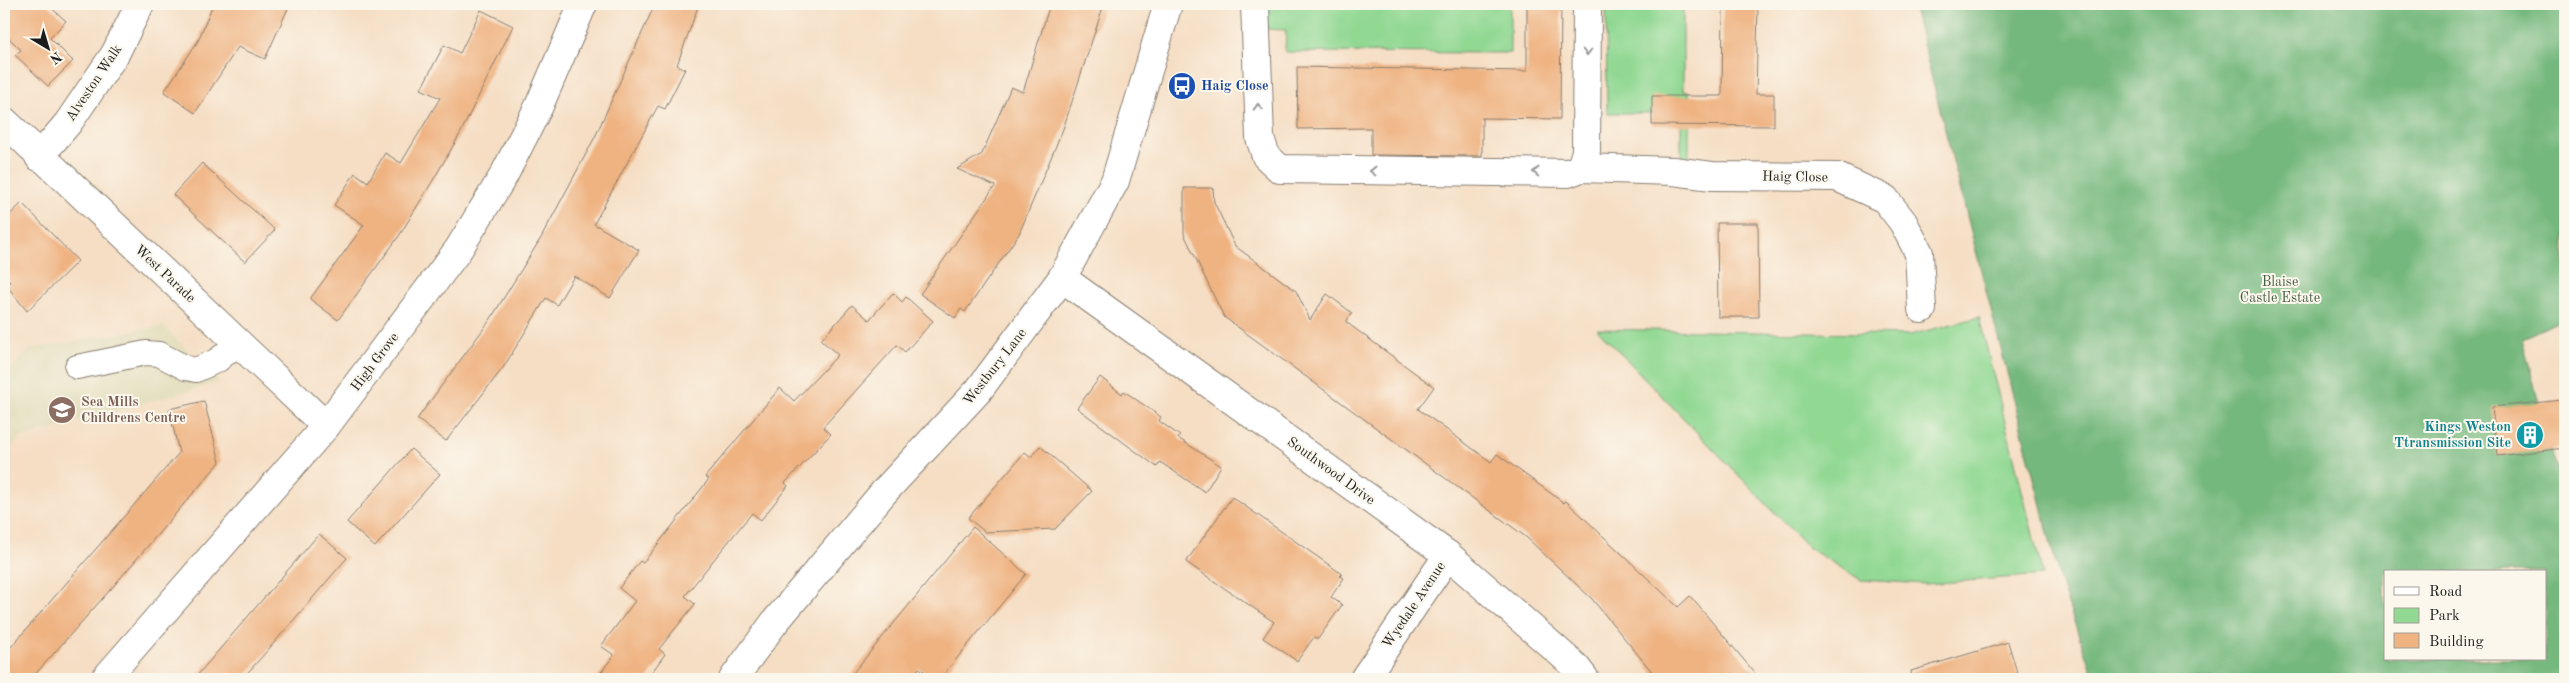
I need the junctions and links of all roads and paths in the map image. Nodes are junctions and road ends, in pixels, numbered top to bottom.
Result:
1 (140, 4) edge
2 (583, 4) edge
3 (1168, 4) edge
4 (1255, 4) edge
5 (1587, 4) edge
6 (4, 121) edge
7 (39, 157) junction
8 (1581, 168) junction
9 (1062, 278) junction
10 (1922, 309) dead end
11 (238, 343) junction
12 (77, 367) dead end
13 (326, 426) junction
14 (1448, 555) junction
15 (105, 679) edge
16 (733, 679) edge
17 (1364, 679) edge
18 (1585, 679) edge

1 - 7 street, Alveston Walk
2 - 13 street, High Grove
3 - 9 street, Westbury Lane
8 -> 4 street, Haig Close
5 -> 8 street
6 - 7 street, West Parade
7 - 11 street, West Parade
8 - 10 street, Haig Close
9 - 14 street, Southwood Drive
9 - 16 street, Westbury Lane
11 - 12 lane
11 - 13 street, West Parade
13 - 15 street, High Grove
14 - 17 street, Wyedale Avenue
14 - 18 street, Southwood Drive

